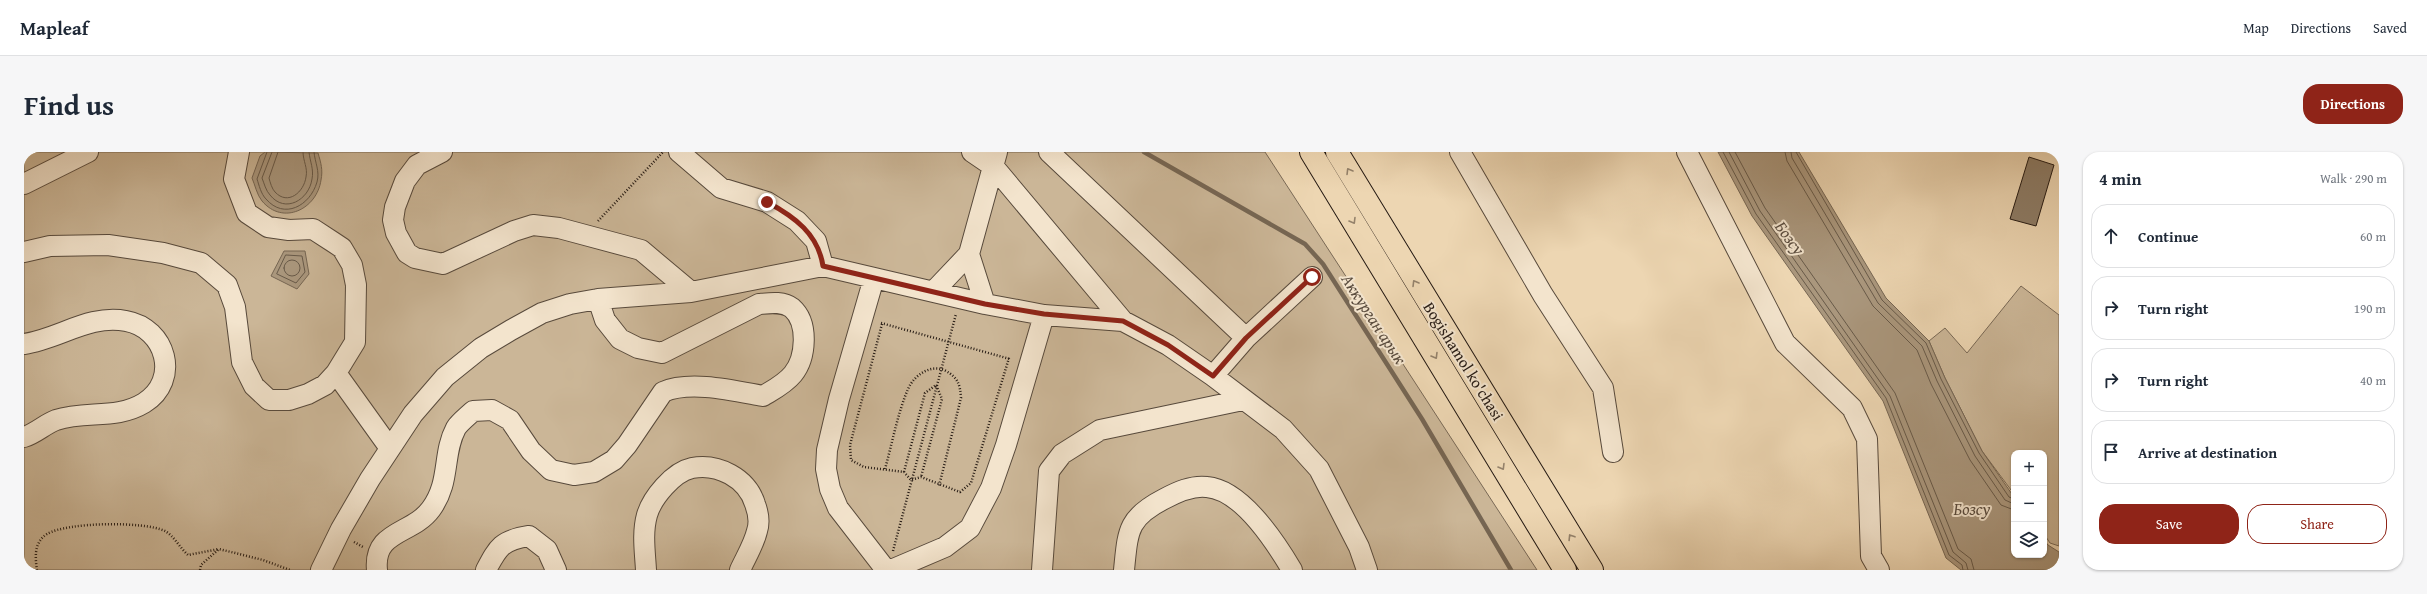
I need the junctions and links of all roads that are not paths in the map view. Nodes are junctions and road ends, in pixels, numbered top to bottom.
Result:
1 (88, 152) edge
2 (239, 152) edge
3 (442, 152) edge
4 (679, 152) edge
5 (972, 152) edge
6 (1050, 152) edge
7 (1311, 152) edge
8 (1337, 152) edge
9 (1460, 152) edge
10 (1687, 152) edge
11 (996, 159) edge
12 (24, 184) edge
13 (24, 252) edge
14 (970, 254) junction
15 (823, 266) junction
16 (1312, 277) dead end
17 (874, 278) junction
18 (691, 292) junction
19 (934, 292) junction
20 (598, 299) junction
21 (985, 304) junction
22 (1044, 314) junction
23 (1436, 316) junction
24 (1123, 321) junction
25 (1417, 328) junction
26 (1246, 338) junction
27 (24, 344) edge
28 (336, 373) junction
29 (1213, 376) junction
30 (1243, 400) junction
31 (24, 437) edge
32 (389, 447) junction
33 (1613, 452) dead end
34 (377, 563) edge
35 (890, 565) edge
36 (321, 570) edge
37 (486, 570) edge
38 (556, 570) edge
39 (646, 570) edge
40 (740, 570) edge
41 (1042, 570) edge
42 (1124, 570) edge
43 (1292, 570) edge
44 (1367, 570) edge
45 (1565, 570) edge
46 (1592, 570) edge
47 (1879, 570) edge

1 - 12 lane
2 - 28 lane
3 - 18 lane
4 - 15 lane
5 - 11 lane
6 - 26 lane
7 -> 25 main road, Bogishamol ko'chasi
23 -> 8 main road, Bogishamol ko'chasi
9 - 33 lane
10 - 47 lane
11 - 14 lane
11 - 24 lane
13 - 28 lane
14 - 19 lane
14 - 21 lane
15 - 17 lane
15 - 18 lane
16 - 26 lane
17 - 19 lane
17 - 35 lane
18 - 20 lane
19 - 21 lane
20 - 32 lane
20 - 34 lane
21 - 22 lane
22 - 24 lane
22 - 35 lane
23 - 25 main road
46 -> 23 main road, Bogishamol ko'chasi
24 - 29 lane
25 -> 45 main road, Bogishamol ko'chasi
26 - 29 lane
27 - 31 lane
28 - 32 lane
29 - 30 lane
30 - 41 lane
30 - 44 lane
32 - 36 lane
37 - 38 lane
39 - 40 lane
42 - 43 lane

